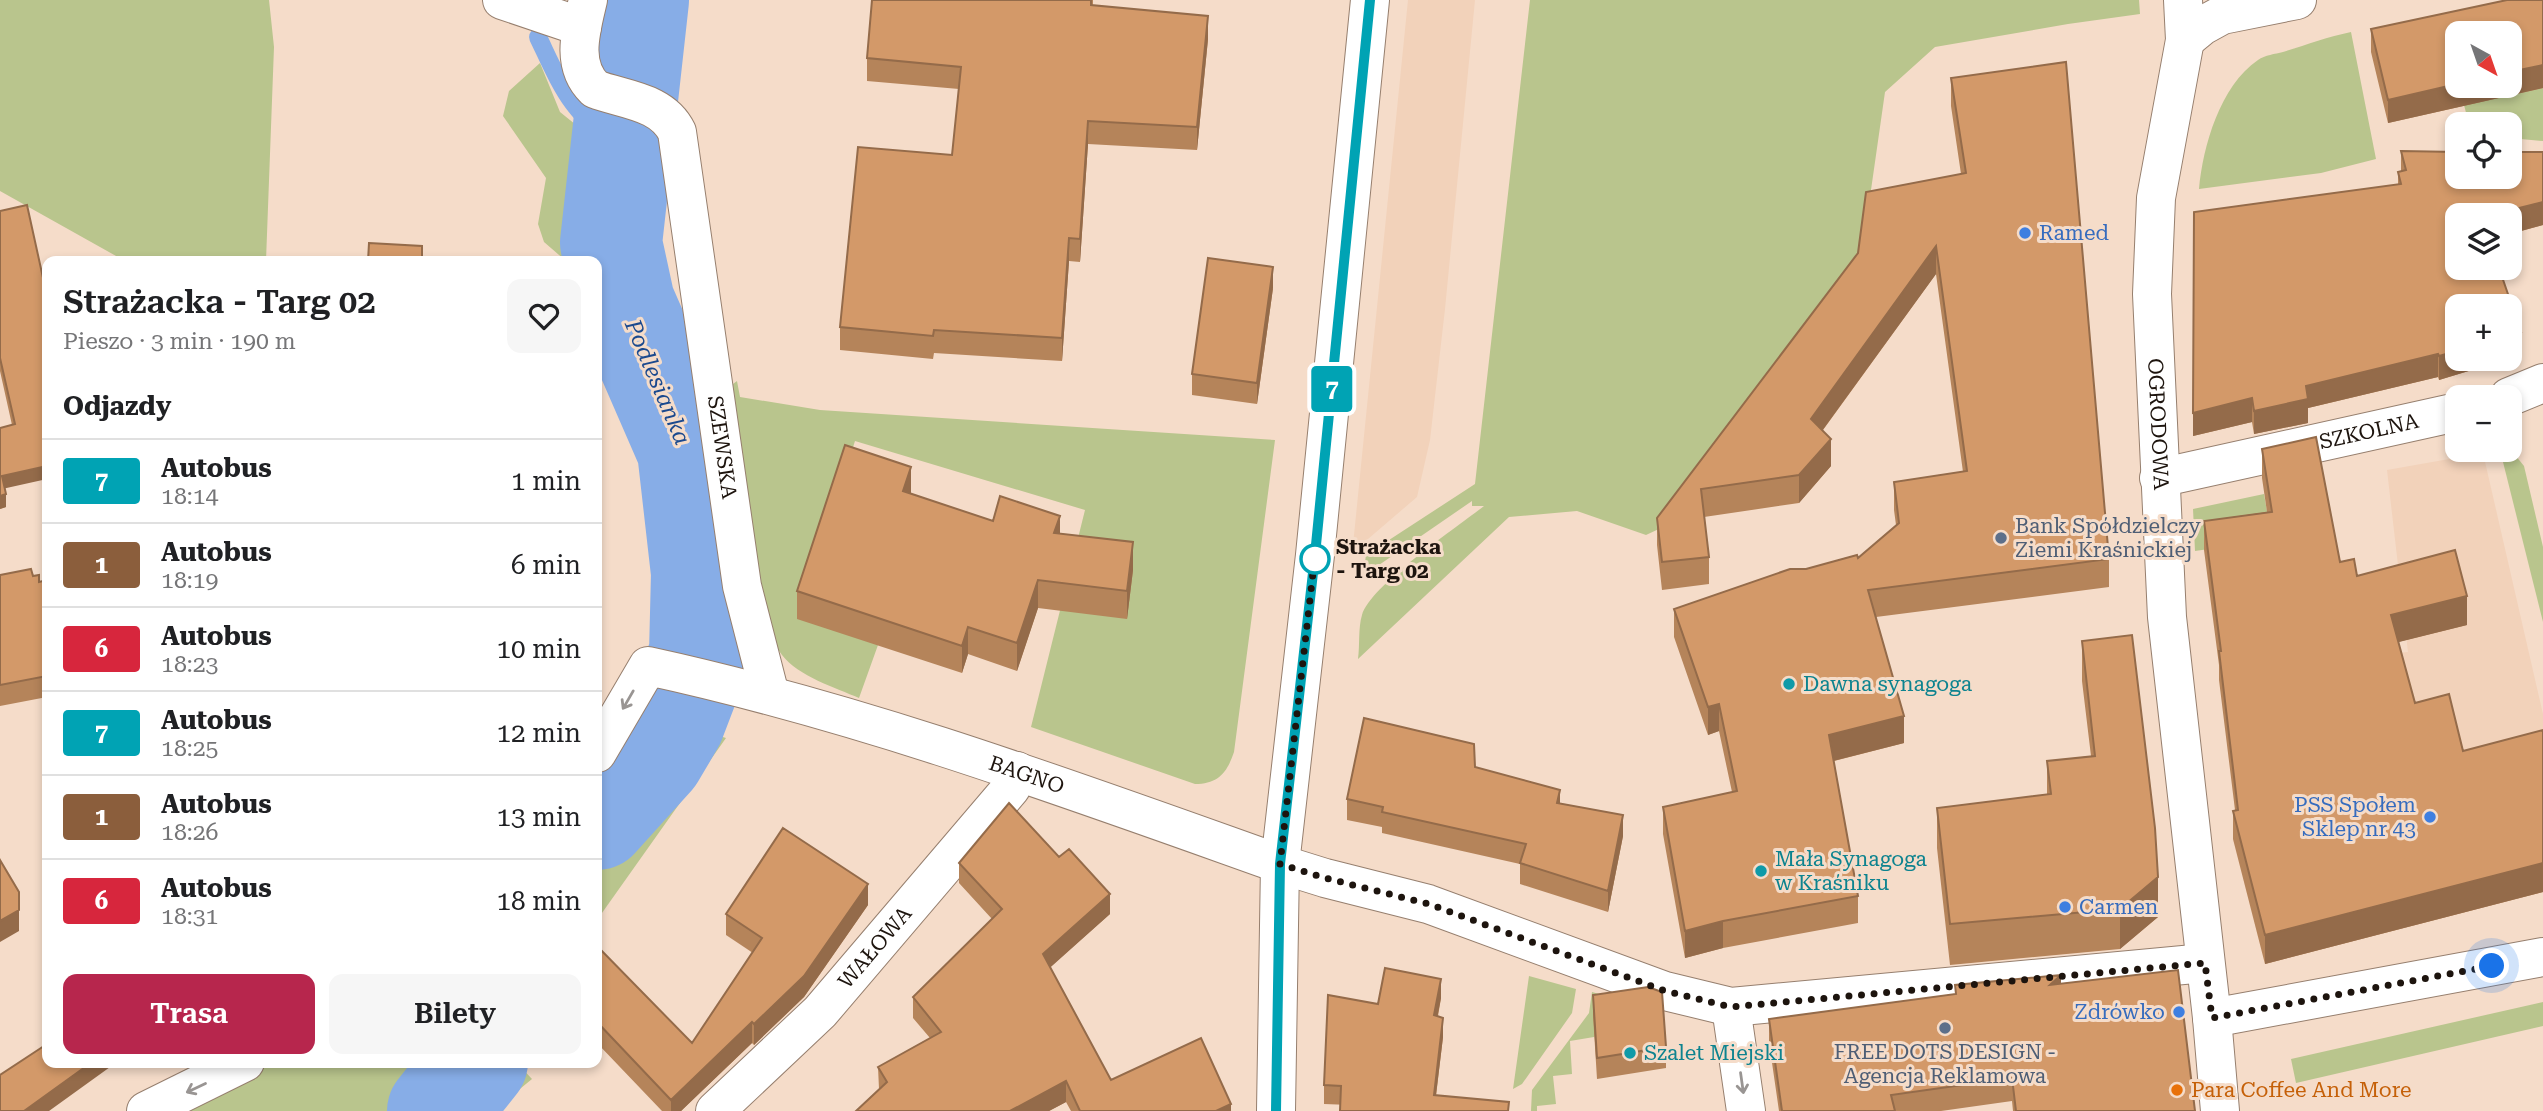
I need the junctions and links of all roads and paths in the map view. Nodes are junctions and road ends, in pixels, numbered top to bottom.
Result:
1 (502, 0) edge
2 (1370, 0) edge
3 (2183, 0) edge
4 (2297, 0) edge
5 (585, 13) edge
6 (2185, 40) junction
7 (2543, 383) edge
8 (2522, 392) edge
9 (2445, 415) edge
10 (2159, 478) junction
11 (770, 695) junction
12 (602, 744) edge
13 (1017, 771) junction
14 (1280, 864) junction
15 (2543, 957) edge
16 (2205, 963) junction
17 (1731, 1007) junction
18 (2212, 1018) junction
19 (233, 1068) edge
20 (146, 1111) edge
21 (715, 1111) edge
22 (1276, 1111) edge
23 (1746, 1111) edge
24 (2220, 1111) edge

1 - 5 street, SZEWSKA
2 - 14 street
3 - 6 street, OGRODOWA
4 - 6 street
5 - 11 street, SZEWSKA
6 - 10 street, OGRODOWA
7 - 8 street
9 - 10 street, SZKOLNA
10 - 16 street, OGRODOWA
11 -> 12 street
11 - 13 street, BAGNO
13 - 14 street, BAGNO
13 - 21 street, WAŁOWA
14 - 17 street, BAGNO
14 - 22 street
15 - 18 street
16 - 17 street, BAGNO
16 - 18 street, OGRODOWA
17 -> 23 street
18 - 24 street, OGRODOWA
19 -> 20 street

